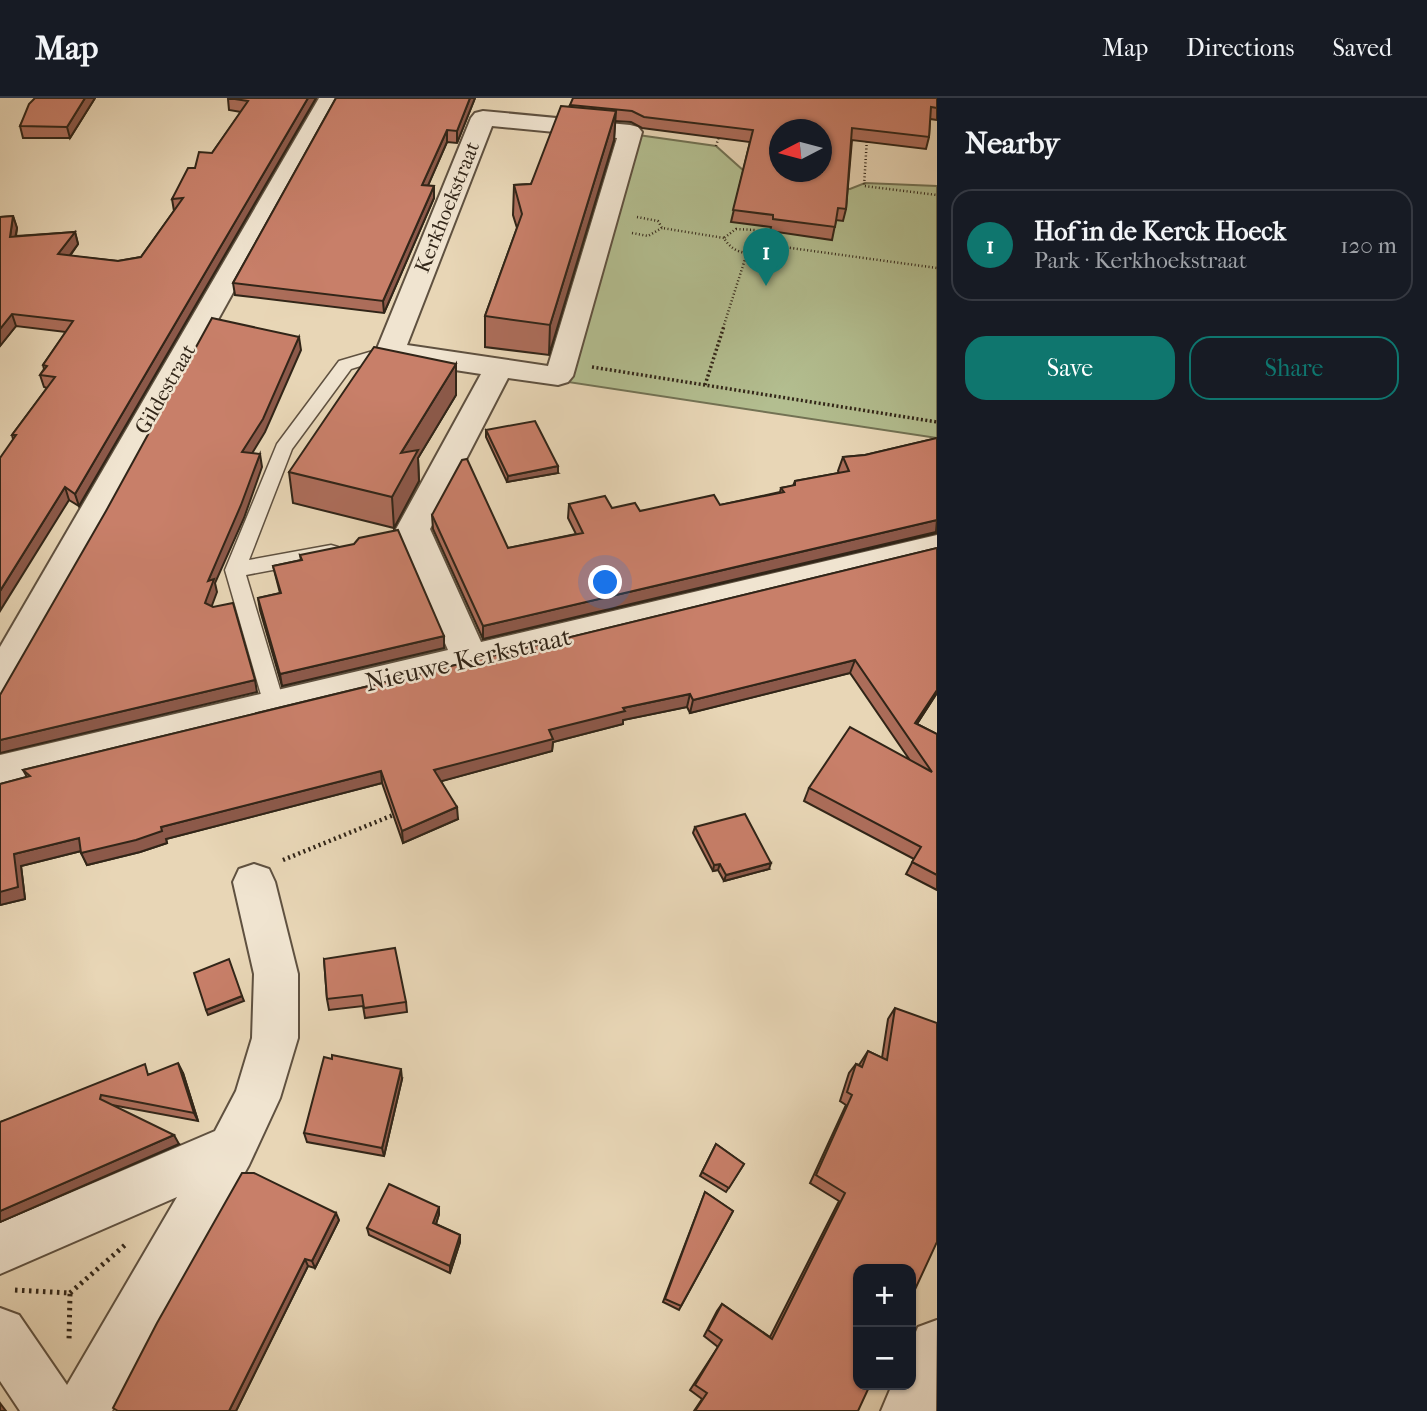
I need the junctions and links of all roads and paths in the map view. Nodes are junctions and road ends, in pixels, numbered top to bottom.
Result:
1 (330, 98) edge
2 (723, 122) edge
3 (867, 136) edge
4 (716, 146) dead end
5 (937, 195) edge
6 (614, 224) junction
7 (662, 228) junction
8 (724, 237) junction
9 (769, 245) junction
10 (747, 253) junction
11 (937, 268) edge
12 (390, 351) junction
13 (564, 363) junction
14 (499, 368) junction
15 (705, 385) junction
16 (937, 422) edge
17 (937, 547) edge
18 (348, 549) edge
19 (235, 570) junction
20 (470, 659) junction
21 (0, 679) edge
22 (274, 706) junction
23 (0, 771) edge
24 (409, 808) edge
25 (254, 882) joint
26 (232, 1148) junction
27 (132, 1239) dead end
28 (3, 1291) edge
29 (70, 1293) junction
30 (69, 1345) dead end
31 (937, 1346) edge
32 (52, 1411) edge
33 (82, 1411) edge
34 (908, 1411) edge

1 - 21 street, Gildestraat
2 - 4 path
3 - 5 path
6 - 7 path
6 - 7 path
6 - 12 street, Kerkhoekstraat
6 - 13 street, Kerkhoekstraat
7 - 8 path
8 - 9 path
8 - 10 path
9 - 10 path
9 - 11 path
10 - 15 path
12 - 14 street
12 - 19 lane
13 - 14 street
13 - 15 path
14 - 20 street
15 - 16 path
17 - 20 street, Nieuwe Kerkstraat
18 - 19 lane
19 - 22 lane
20 - 22 street, Nieuwe Kerkstraat
22 - 23 street, Nieuwe Kerkstraat
24 - 25 path
25 - 26 street
26 - 28 street
26 - 33 street
27 - 29 path
28 - 29 path
28 - 32 street
29 - 30 path
31 - 34 street

